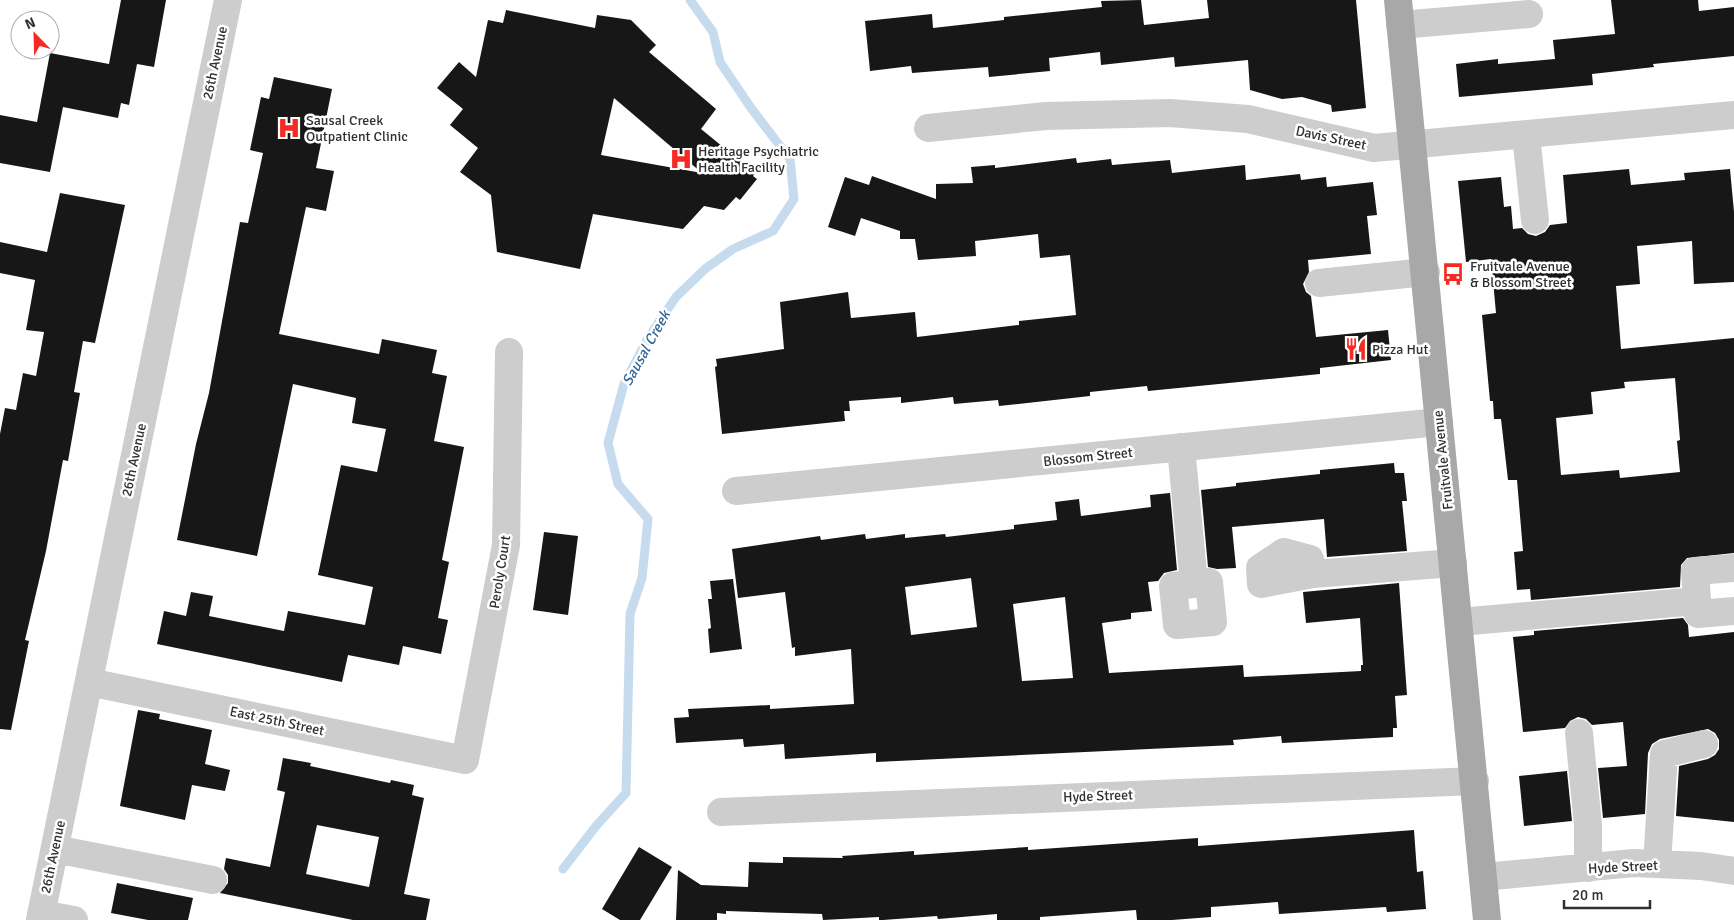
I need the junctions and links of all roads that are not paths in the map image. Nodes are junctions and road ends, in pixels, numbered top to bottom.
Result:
1 (228, 0) edge
2 (1399, 12) edge
3 (1529, 14) dead end
4 (1734, 115) edge
5 (928, 128) dead end
6 (1526, 135) junction
7 (1412, 146) junction
8 (1535, 220) dead end
9 (1426, 272) junction
10 (1319, 283) dead end
11 (509, 352) dead end
12 (1439, 422) junction
13 (1181, 447) junction
14 (736, 491) dead end
15 (1453, 564) junction
16 (1734, 568) edge
17 (1313, 574) dead end
18 (1194, 584) dead end
19 (1697, 601) junction
20 (1734, 611) edge
21 (1459, 622) junction
22 (89, 682) junction
23 (1579, 733) dead end
24 (1704, 744) dead end
25 (465, 760) joint
26 (1475, 781) junction
27 (720, 812) dead end
28 (54, 849) junction
29 (1657, 864) junction
30 (1588, 868) junction
31 (1734, 871) edge
32 (1482, 877) junction
33 (213, 880) dead end
34 (40, 917) edge
35 (74, 920) edge
36 (1487, 920) edge

1 - 22 street, 26th Avenue
2 - 3 street
2 - 7 main road, Fruitvale Avenue
4 - 6 street, Davis Street
5 - 7 street, Davis Street
6 - 7 street, Davis Street
6 - 8 street
7 - 9 main road, Fruitvale Avenue
9 - 10 street
9 - 12 main road, Fruitvale Avenue
11 - 25 street, Peroly Court
12 - 13 street, Blossom Street
12 - 15 main road, Fruitvale Avenue
13 - 14 street, Blossom Street
13 - 18 street
15 - 17 street
15 - 21 main road, Fruitvale Avenue
16 - 19 street
19 - 20 street
19 - 21 street
21 - 26 main road, Fruitvale Avenue
22 - 25 street, East 25th Street
22 - 28 street, 26th Avenue
23 - 30 street
24 - 29 street
26 - 27 street, Hyde Street
26 - 32 main road, Fruitvale Avenue
28 - 33 street
28 - 34 street, 26th Avenue
29 - 30 street, Hyde Street
29 - 31 street, Hyde Street
30 - 32 street, Hyde Street
32 - 36 main road, Fruitvale Avenue
34 - 35 street

